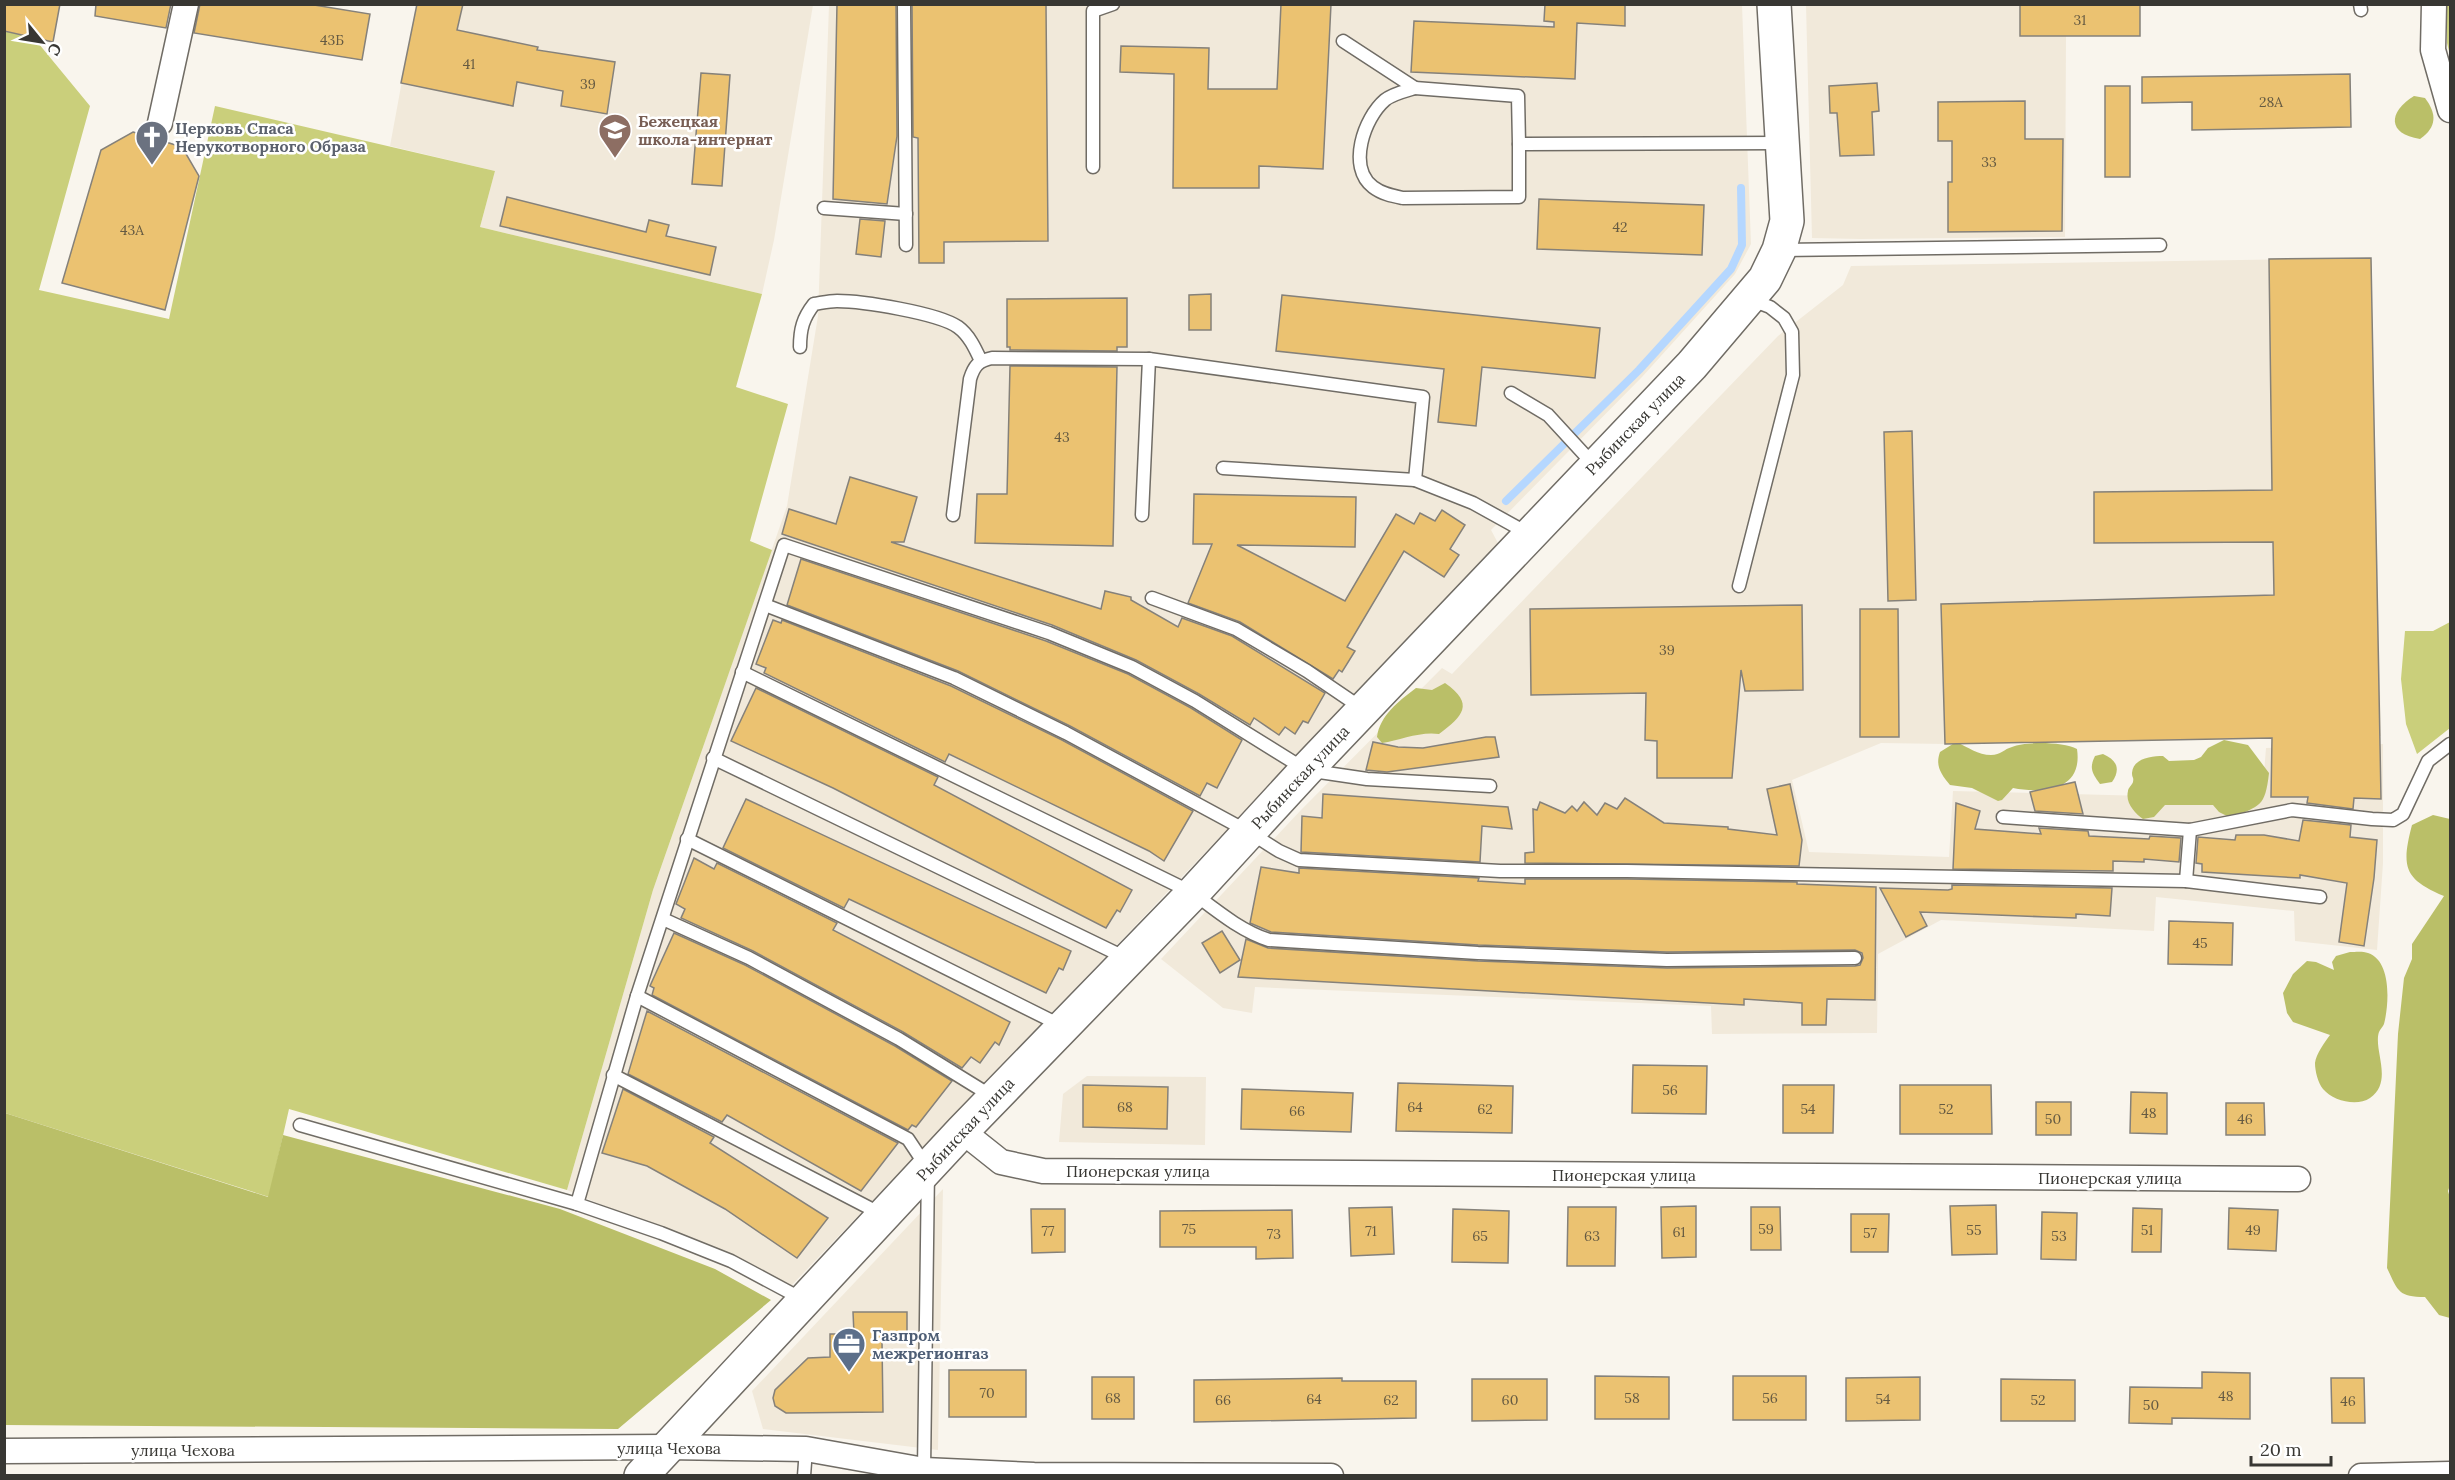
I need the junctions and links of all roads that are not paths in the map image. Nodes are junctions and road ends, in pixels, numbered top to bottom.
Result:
1 (186, 4) edge
2 (904, 4) edge
3 (1113, 4) edge
4 (1774, 4) edge
5 (2434, 4) edge
6 (1343, 41) dead end
7 (1415, 88) junction
8 (2451, 110) edge
9 (160, 123) dead end
10 (1783, 143) junction
11 (1519, 144) junction
12 (1094, 166) dead end
13 (824, 208) dead end
14 (906, 214) junction
15 (906, 245) dead end
16 (2160, 245) dead end
17 (1779, 250) junction
18 (1749, 299) junction
19 (800, 347) dead end
20 (1149, 359) junction
21 (981, 361) junction
22 (1511, 393) dead end
23 (1595, 466) junction
24 (1223, 468) dead end
25 (1415, 480) junction
26 (953, 515) dead end
27 (1142, 515) dead end
28 (1530, 535) junction
29 (1739, 586) dead end
30 (1152, 598) dead end
31 (765, 605) junction
32 (742, 672) junction
33 (1364, 709) junction
34 (2451, 744) edge
35 (713, 758) junction
36 (1306, 770) junction
37 (1490, 786) dead end
38 (2003, 817) dead end
39 (2190, 830) junction
40 (1249, 832) junction
41 (687, 839) junction
42 (2186, 881) junction
43 (1193, 893) junction
44 (2320, 897) dead end
45 (663, 919) junction
46 (1855, 958) dead end
47 (1129, 959) junction
48 (637, 996) junction
49 (1063, 1027) junction
50 (613, 1075) junction
51 (994, 1098) junction
52 (300, 1125) dead end
53 (962, 1131) junction
54 (928, 1168) junction
55 (2298, 1179) dead end
56 (578, 1204) junction
57 (884, 1216) junction
58 (803, 1300) junction
59 (666, 1447) junction
60 (806, 1449) junction
61 (4, 1451) edge
62 (924, 1470) junction
63 (2451, 1474) edge
64 (1034, 1475) edge
65 (1082, 1475) edge
66 (641, 1476) edge
67 (804, 1476) edge
68 (1331, 1476) edge
69 (2361, 1476) edge

1 - 9 street
2 - 14 lane
3 - 12 lane
4 - 10 main road, Рыбинская улица
5 - 8 street
6 - 7 lane
7 - 11 lane
7 - 11 lane
10 - 11 lane
10 - 17 main road, Рыбинская улица
13 - 14 lane
14 - 15 lane
16 - 17 lane
17 - 18 main road, Рыбинская улица
18 - 23 main road, Рыбинская улица
18 - 29 lane
19 - 21 lane
20 - 21 lane
20 - 25 lane
20 - 27 lane
21 - 26 lane
22 - 23 lane
23 - 28 main road, Рыбинская улица
24 - 25 lane
25 - 28 lane
28 - 33 main road, Рыбинская улица
30 - 33 lane
31 - 32 lane
31 - 36 lane
31 - 40 lane
32 - 35 lane
32 - 43 lane
33 - 36 main road, Рыбинская улица
34 - 39 lane
35 - 41 lane
35 - 47 lane
36 - 37 lane
36 - 40 main road, Рыбинская улица
38 - 39 lane
39 - 42 lane
40 - 42 lane
40 - 43 main road, Рыбинская улица
41 - 45 lane
41 - 49 lane
42 - 44 lane
43 - 46 lane
43 - 47 main road, Рыбинская улица
45 - 48 lane
45 - 51 lane
47 - 49 main road, Рыбинская улица
48 - 50 lane
48 - 54 lane
49 - 51 main road, Рыбинская улица
50 - 56 lane
50 - 57 lane
51 - 53 main road, Рыбинская улица
52 - 56 lane
53 - 54 main road, Рыбинская улица
53 - 55 street, Пионерская улица
54 - 57 main road, Рыбинская улица
54 - 62 lane
56 - 58 lane
57 - 58 main road, Рыбинская улица
58 - 59 main road, Рыбинская улица
59 - 60 street, улица Чехова
59 - 61 street, улица Чехова
59 - 66 main road, Рыбинская улица
60 - 62 street, улица Чехова
60 - 67 lane
62 - 64 street, улица Чехова
63 - 69 street
64 - 65 street, улица Чехова
65 - 68 street, улица Чехова

